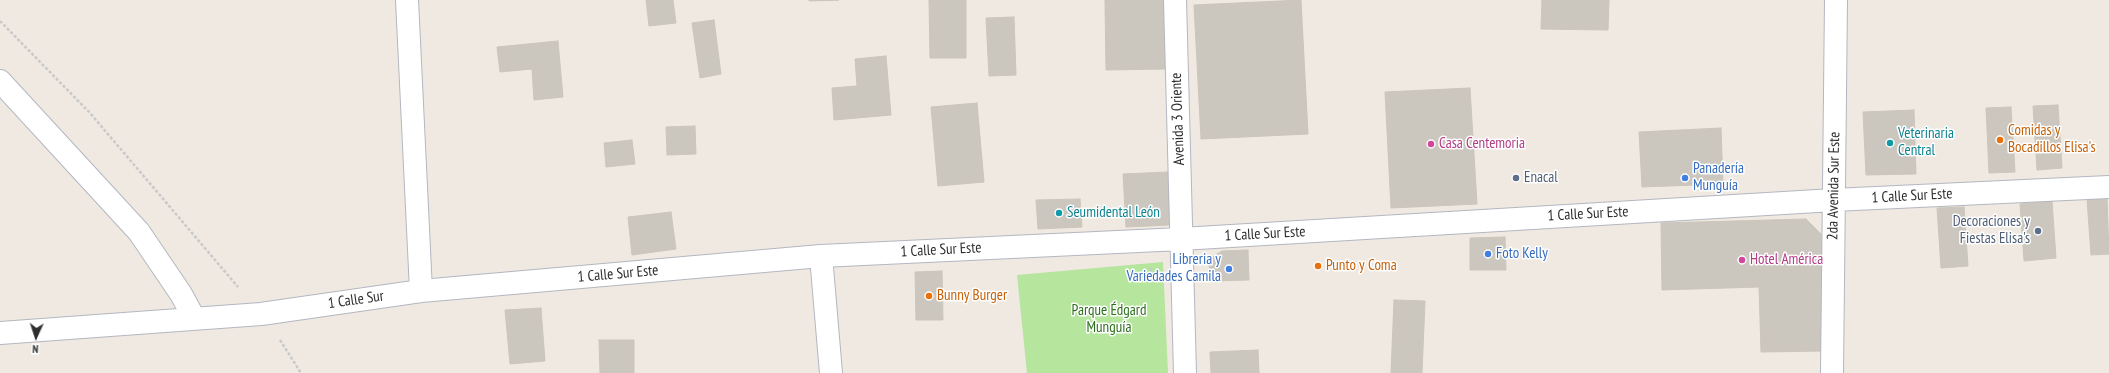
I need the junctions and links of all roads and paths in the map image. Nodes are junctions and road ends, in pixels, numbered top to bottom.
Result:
1 (407, 0) edge
2 (1175, 0) edge
3 (1836, 0) edge
4 (0, 21) edge
5 (0, 81) edge
6 (2109, 187) edge
7 (1834, 200) junction
8 (1181, 239) junction
9 (821, 256) junction
10 (1151, 264) dead end
11 (1153, 285) dead end
12 (421, 291) junction
13 (261, 314) junction
14 (194, 318) junction
15 (0, 333) edge
16 (279, 339) dead end
17 (301, 373) edge
18 (831, 373) edge
19 (1185, 373) edge
20 (1832, 373) edge

1 - 12 street
2 - 8 street, Avenida 3 Oriente
3 - 7 street, 2da Avenida Sur Este
4 - 13 path
5 - 14 street
6 - 7 street, 1 Calle Sur Este
7 - 8 street, 1 Calle Sur Este
7 - 20 street, 2da Avenida Sur Este
8 - 9 street, 1 Calle Sur Este
8 - 19 street, Avenida 3 Oriente
9 - 12 street, 1 Calle Sur Este
9 - 18 street
10 - 11 path
12 - 13 street, 1 Calle Sur
13 - 14 street, 1 Calle Sur
14 - 15 street, 1 Calle Sur
16 - 17 path

